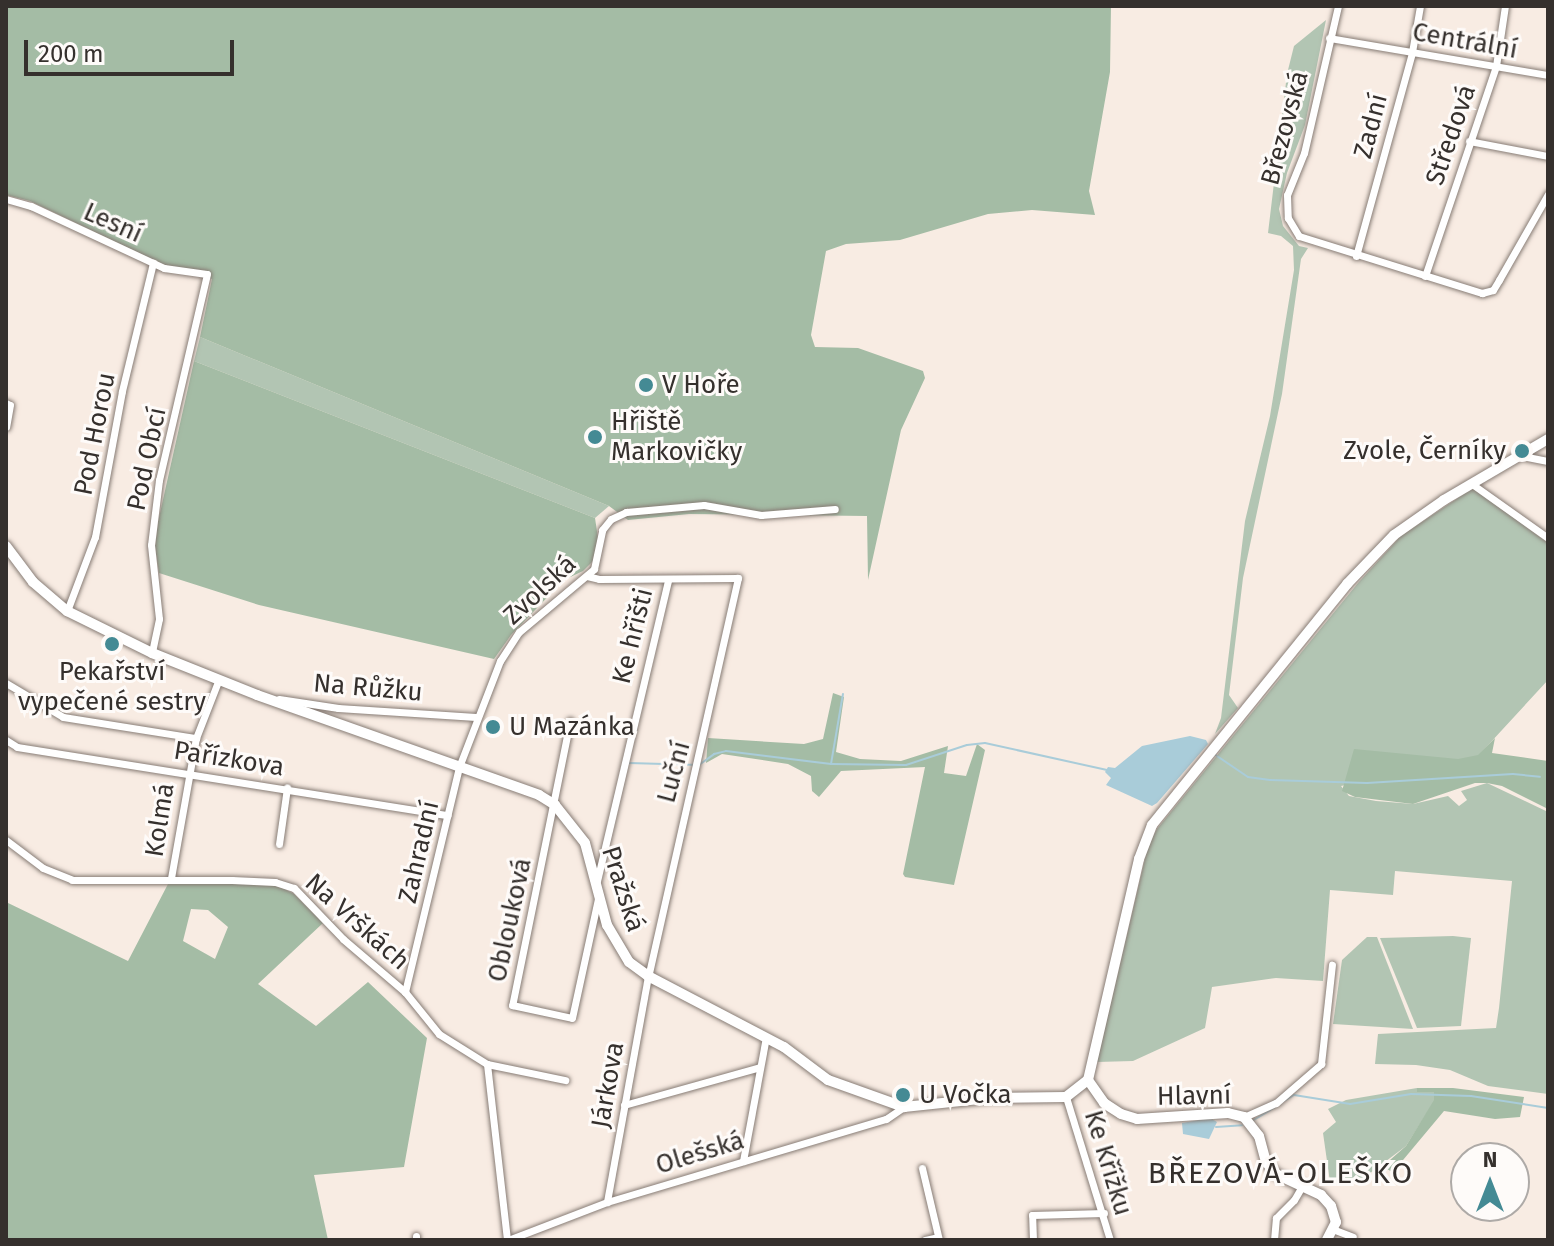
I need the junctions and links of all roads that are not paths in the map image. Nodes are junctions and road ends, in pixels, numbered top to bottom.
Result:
1 (1338, 6) edge
2 (1420, 6) edge
3 (1505, 6) edge
4 (1329, 38) junction
5 (1412, 52) junction
6 (1496, 66) junction
7 (1548, 75) edge
8 (1469, 141) junction
9 (1548, 156) edge
10 (1548, 194) edge
11 (6, 199) edge
12 (1356, 256) junction
13 (153, 263) junction
14 (207, 274) joint
15 (1425, 276) junction
16 (6, 403) edge
17 (6, 427) edge
18 (1548, 439) edge
19 (1522, 456) junction
20 (1548, 461) edge
21 (1472, 484) junction
22 (835, 509) dead end
23 (1548, 538) edge
24 (6, 546) edge
25 (587, 576) junction
26 (668, 580) junction
27 (67, 611) junction
28 (152, 653) junction
29 (219, 679) junction
30 (6, 683) edge
31 (257, 695) junction
32 (476, 717) junction
33 (570, 721) dead end
34 (196, 738) junction
35 (6, 740) edge
36 (459, 767) junction
37 (187, 773) junction
38 (287, 788) junction
39 (555, 805) junction
40 (448, 815) junction
41 (6, 840) edge
42 (279, 844) dead end
43 (171, 878) junction
44 (597, 894) junction
45 (1332, 965) dead end
46 (648, 976) junction
47 (405, 992) junction
48 (766, 1037) junction
49 (487, 1064) junction
50 (760, 1067) junction
51 (565, 1080) dead end
52 (1088, 1080) junction
53 (1066, 1097) junction
54 (624, 1105) junction
55 (904, 1107) junction
56 (1244, 1117) junction
57 (743, 1161) junction
58 (922, 1168) dead end
59 (1302, 1186) junction
60 (607, 1202) junction
61 (1104, 1213) junction
62 (1335, 1230) junction
63 (1353, 1237) dead end
64 (938, 1239) edge
65 (508, 1240) edge
66 (925, 1240) edge
67 (1033, 1240) edge
68 (1110, 1240) edge
69 (1274, 1240) edge
70 (1327, 1240) edge

1 - 4 street, Březovská
2 - 5 street, Zadní
3 - 6 street, Středová
4 - 5 street, Centrální
4 - 12 street, Březovská
5 - 6 street, Centrální
5 - 12 street, Zadní
6 - 7 street, Centrální
6 - 8 street, Středová
8 - 9 street
8 - 15 street, Středová
10 - 15 street, Březovská
11 - 13 street, Lesní
12 - 15 street, Březovská
13 - 14 street, Lesní
13 - 27 street, Pod Horou
14 - 28 street, Pod Obcí
16 - 17 street
18 - 19 street
19 - 20 street
19 - 21 street
21 - 23 street
21 - 52 street
22 - 25 street, Zvolská
24 - 27 street, Pražská
25 - 26 street
25 - 32 street, Zvolská
26 - 44 street, Ke hřišti
26 - 46 street, Luční
27 - 28 street, Pražská
28 - 29 street, Pražská
29 - 31 street, Pražská
29 - 34 street, Kolmá
30 - 34 street
31 - 32 street, Na Růžku
31 - 36 street, Pražská
32 - 36 street, Zvolská
33 - 39 street
34 - 37 street, Kolmá
35 - 37 street, Pařízkova
36 - 39 street, Pražská
36 - 40 street, Zahradní
37 - 38 street, Pařízkova
37 - 43 street, Kolmá
38 - 40 street, Pařízkova
38 - 42 street
39 - 44 street, Pražská
39 - 44 street, Oblouková
40 - 47 street, Zahradní
41 - 43 street, Na Vrškách
43 - 47 street, Na Vrškách
44 - 46 street, Pražská
45 - 56 street
46 - 48 street, Pražská
46 - 54 street, Járkova
47 - 49 street, Na Vrškách
48 - 50 street
48 - 55 street, Pražská
49 - 51 street
49 - 65 street
50 - 54 street
50 - 57 street
52 - 53 street
52 - 56 street, Hlavní
53 - 55 street, Pražská
53 - 61 street, Ke Křížku
54 - 60 street, Járkova
55 - 57 street, Olešská
56 - 59 street, Hlavní
57 - 60 street, Olešská
58 - 64 street
59 - 62 street, Hlavní
59 - 69 street
60 - 65 street, Olešská
61 - 67 street
61 - 68 street, Ke Křížku
62 - 63 street
62 - 70 street
64 - 66 street

